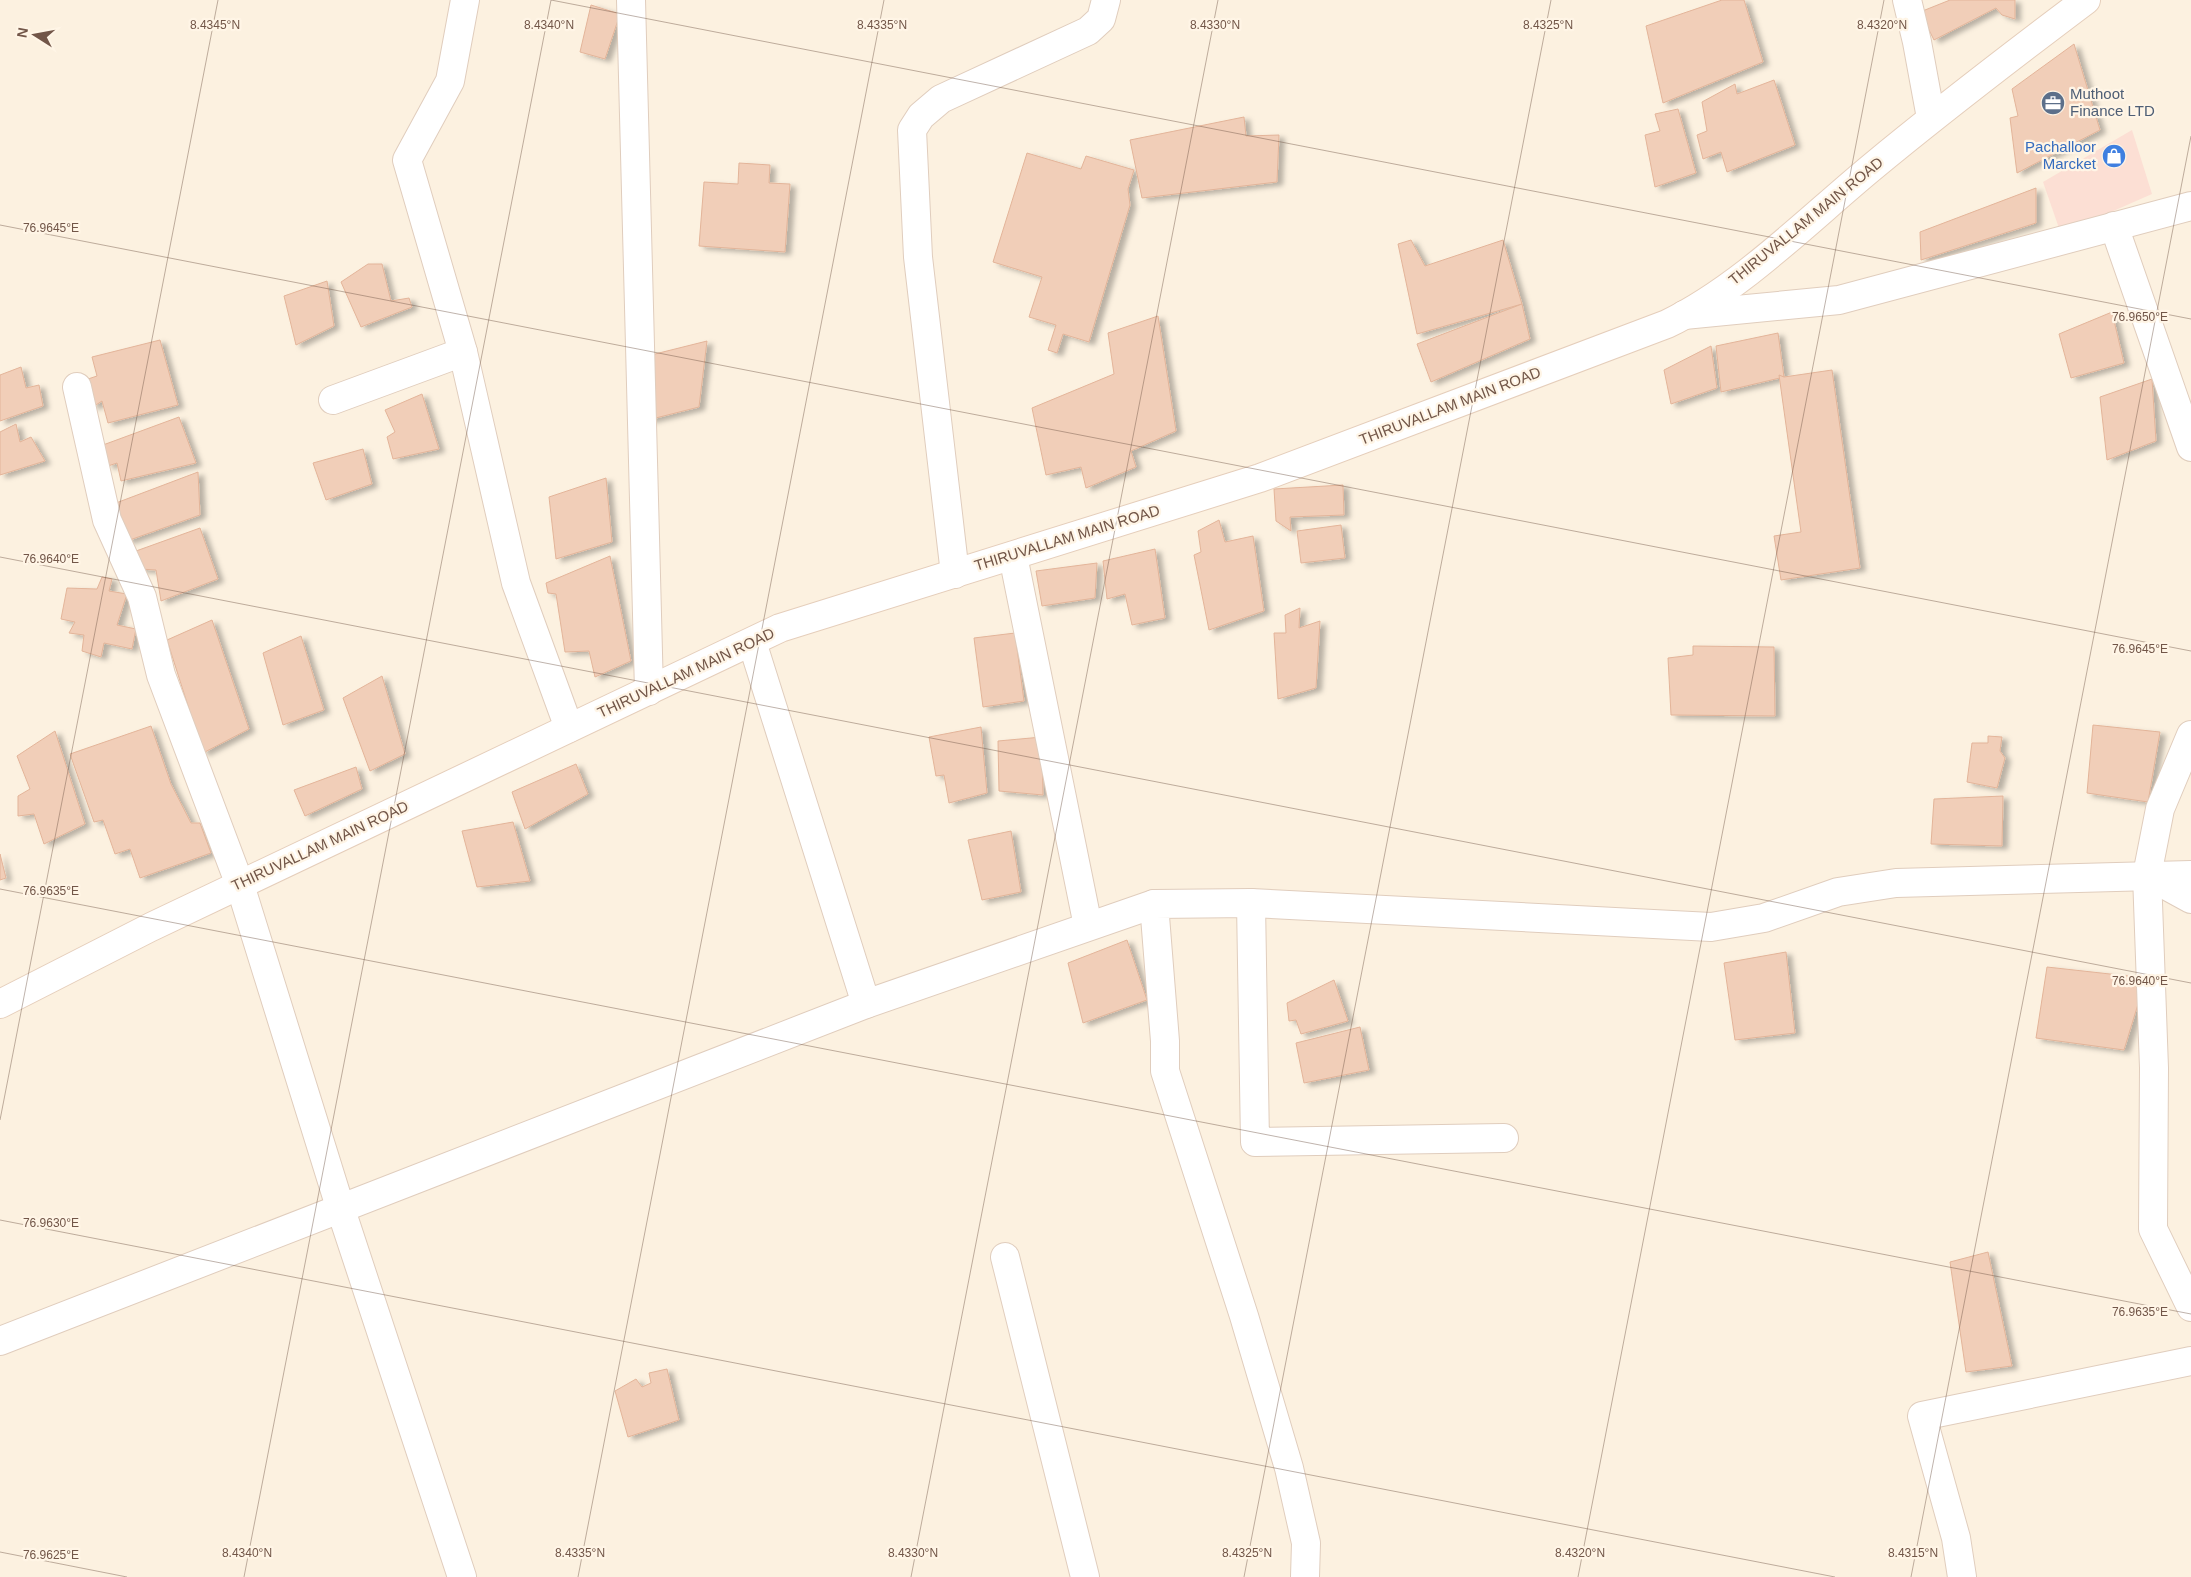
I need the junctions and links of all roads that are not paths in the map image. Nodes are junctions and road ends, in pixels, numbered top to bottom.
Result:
1 (465, 0) edge
2 (631, 0) edge
3 (1106, 0) edge
4 (1907, 0) edge
5 (2086, 0) edge
6 (1930, 118) junction
7 (2191, 206) edge
8 (2114, 226) junction
9 (1684, 315) junction
10 (463, 352) junction
11 (77, 387) dead end
12 (333, 400) dead end
13 (2191, 447) edge
14 (1013, 556) junction
15 (955, 574) junction
16 (752, 642) junction
17 (649, 691) junction
18 (569, 728) junction
19 (2191, 735) edge
20 (2147, 875) junction
21 (2191, 875) edge
22 (240, 885) junction
23 (2191, 899) edge
24 (1251, 903) junction
25 (1154, 904) junction
26 (1088, 926) junction
27 (0, 1004) edge
28 (866, 1004) junction
29 (1504, 1138) dead end
30 (341, 1210) junction
31 (1005, 1257) dead end
32 (2191, 1307) edge
33 (0, 1341) edge
34 (2191, 1361) edge
35 (462, 1577) edge
36 (1085, 1577) edge
37 (1305, 1577) edge
38 (1962, 1577) edge

1 - 10 street
2 - 17 street
3 - 15 street
4 - 6 street
5 - 6 street, THIRUVALLAM MAIN ROAD
6 - 9 street, THIRUVALLAM MAIN ROAD
7 - 8 street
8 - 9 street
8 - 13 street
9 - 14 street, THIRUVALLAM MAIN ROAD
10 - 12 street
10 - 18 street
11 - 22 street
14 - 15 street, THIRUVALLAM MAIN ROAD
14 - 26 street
15 - 16 street, THIRUVALLAM MAIN ROAD
16 - 17 street, THIRUVALLAM MAIN ROAD
16 - 28 street
17 - 18 street, THIRUVALLAM MAIN ROAD
18 - 22 street, THIRUVALLAM MAIN ROAD
19 - 20 street
20 - 21 street
20 - 23 street
20 - 24 street
20 - 32 street
22 - 27 street, THIRUVALLAM MAIN ROAD
22 - 30 street
24 - 25 street
24 - 29 street
25 - 26 street
25 - 37 street
26 - 28 street
28 - 30 street
30 - 33 street
30 - 35 street
31 - 36 street
34 - 38 street

